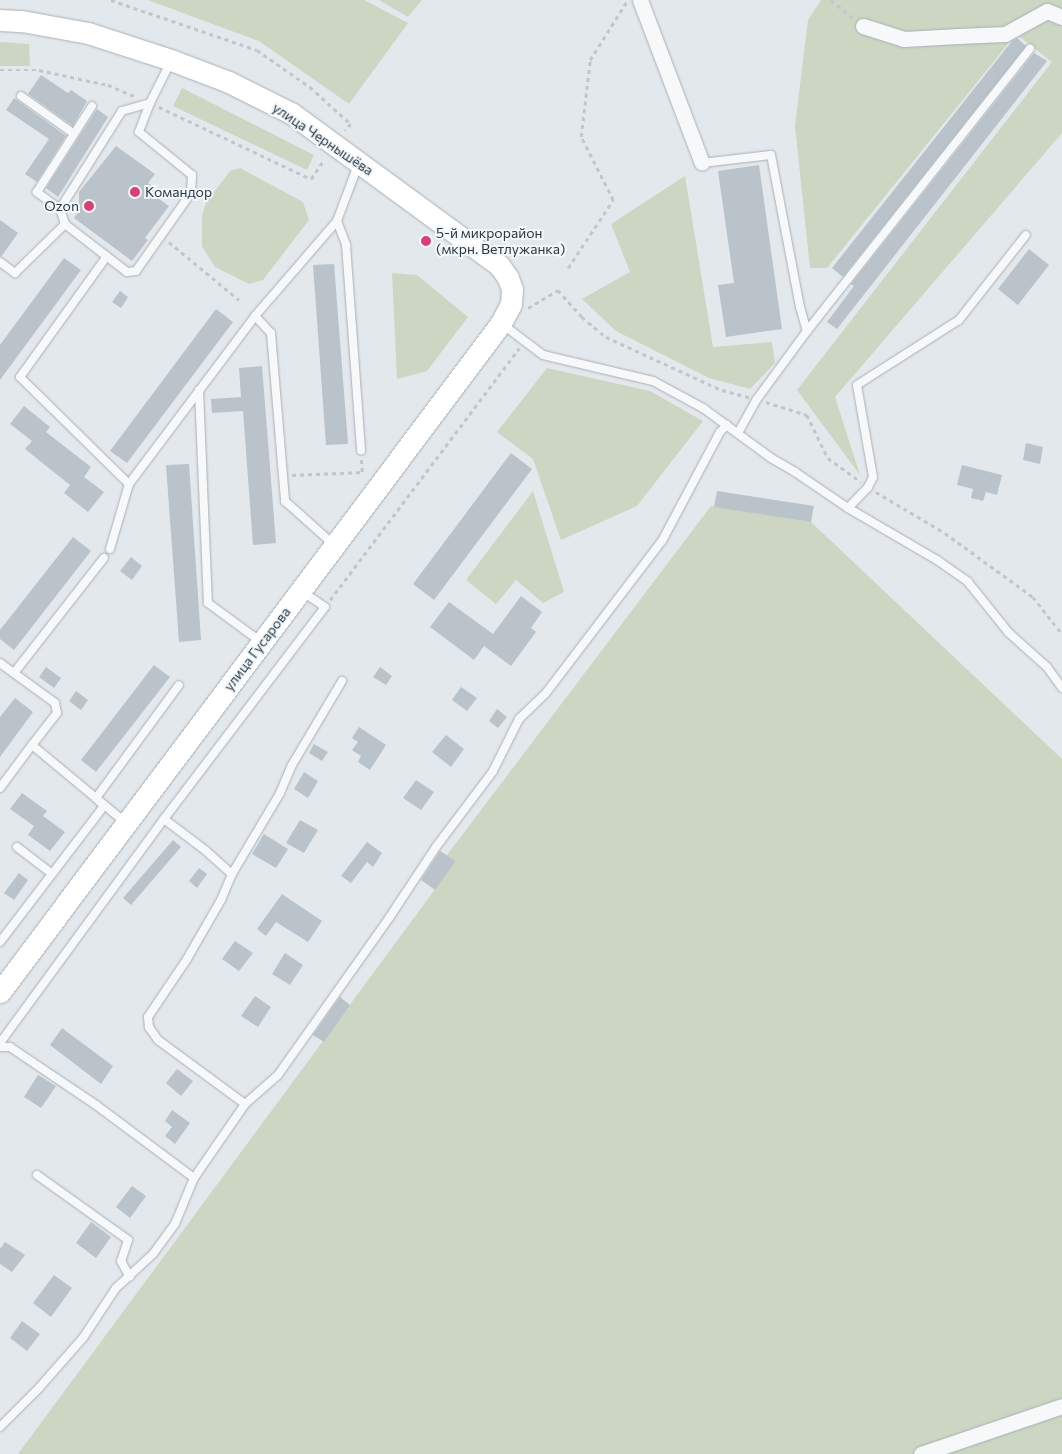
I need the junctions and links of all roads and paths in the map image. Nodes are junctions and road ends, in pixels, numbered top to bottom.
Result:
1 (111, 0) edge
2 (628, 0) edge
3 (640, 0) edge
4 (831, 0) edge
5 (1062, 17) edge
6 (0, 20) edge
7 (863, 26) joint
8 (1030, 49) dead end
9 (171, 60) junction
10 (0, 70) edge
11 (21, 96) dead end
12 (150, 103) junction
13 (92, 106) dead end
14 (345, 132) dead end
15 (74, 134) junction
16 (324, 160) dead end
17 (702, 162) joint
18 (359, 163) junction
19 (60, 208) junction
20 (337, 221) junction
21 (64, 224) junction
22 (1026, 235) dead end
23 (170, 242) dead end
24 (107, 256) junction
25 (0, 262) edge
26 (568, 268) dead end
27 (239, 300) dead end
28 (510, 304) joint
29 (254, 316) junction
30 (505, 326) junction
31 (807, 331) junction
32 (524, 341) junction
33 (199, 390) junction
34 (756, 399) junction
35 (727, 425) junction
36 (738, 433) junction
37 (361, 450) dead end
38 (362, 472) dead end
39 (284, 476) junction
40 (129, 484) junction
41 (868, 488) junction
42 (848, 508) junction
43 (335, 546) junction
44 (110, 549) dead end
45 (104, 558) dead end
46 (301, 590) junction
47 (325, 607) junction
48 (1062, 634) edge
49 (262, 642) junction
50 (0, 663) edge
51 (14, 673) junction
52 (342, 681) dead end
53 (179, 685) dead end
54 (1062, 688) edge
55 (32, 745) junction
56 (0, 788) edge
57 (96, 798) junction
58 (104, 806) junction
59 (164, 819) junction
60 (126, 824) junction
61 (17, 847) dead end
62 (51, 873) junction
63 (232, 874) junction
64 (0, 942) edge
65 (0, 992) edge
66 (0, 1043) edge
67 (0, 1047) edge
68 (245, 1104) junction
69 (37, 1175) dead end
70 (194, 1178) junction
71 (130, 1277) junction
72 (1062, 1406) edge
73 (0, 1427) edge
74 (921, 1454) edge

1 - 14 path
2 - 26 path
3 - 17 street
4 - 7 path
5 - 7 street
6 - 9 street, улица Чернышёва
8 - 31 lane
9 - 12 lane
9 - 18 street, улица Чернышёва
10 - 12 path
11 - 15 lane
12 - 16 path
12 - 19 lane
12 - 24 lane
13 - 15 lane
15 - 19 lane
17 - 31 lane
18 - 20 lane
18 - 28 street, улица Чернышёва
19 - 21 lane
20 - 29 lane
20 - 37 lane
21 - 24 lane
21 - 25 lane
22 - 41 lane
23 - 27 path
24 - 40 lane
28 - 30 street, улица Гусарова
29 - 33 lane
29 - 39 lane
30 - 32 lane
30 - 34 path
30 - 43 street, улица Гусарова
31 - 34 lane
32 - 35 lane
32 - 47 path
33 - 40 lane
33 - 49 lane
34 - 36 lane
34 - 41 path
35 - 36 lane
35 - 68 lane
36 - 42 lane
38 - 39 path
39 - 43 lane
40 - 44 lane
41 - 42 lane
41 - 48 path
42 - 54 lane
43 - 46 street, улица Гусарова
45 - 51 lane
46 - 47 lane
46 - 49 street, улица Гусарова
47 - 59 lane
49 - 60 street, улица Гусарова
50 - 51 lane
51 - 55 lane
52 - 63 lane
53 - 57 lane
55 - 56 lane
55 - 57 lane
57 - 58 lane
58 - 60 lane
58 - 62 lane
59 - 63 lane
59 - 66 lane
60 - 65 street, улица Гусарова
61 - 62 lane
62 - 64 lane
63 - 68 lane
67 - 70 lane
68 - 70 lane
69 - 71 lane
70 - 71 lane
71 - 73 lane
72 - 74 street

